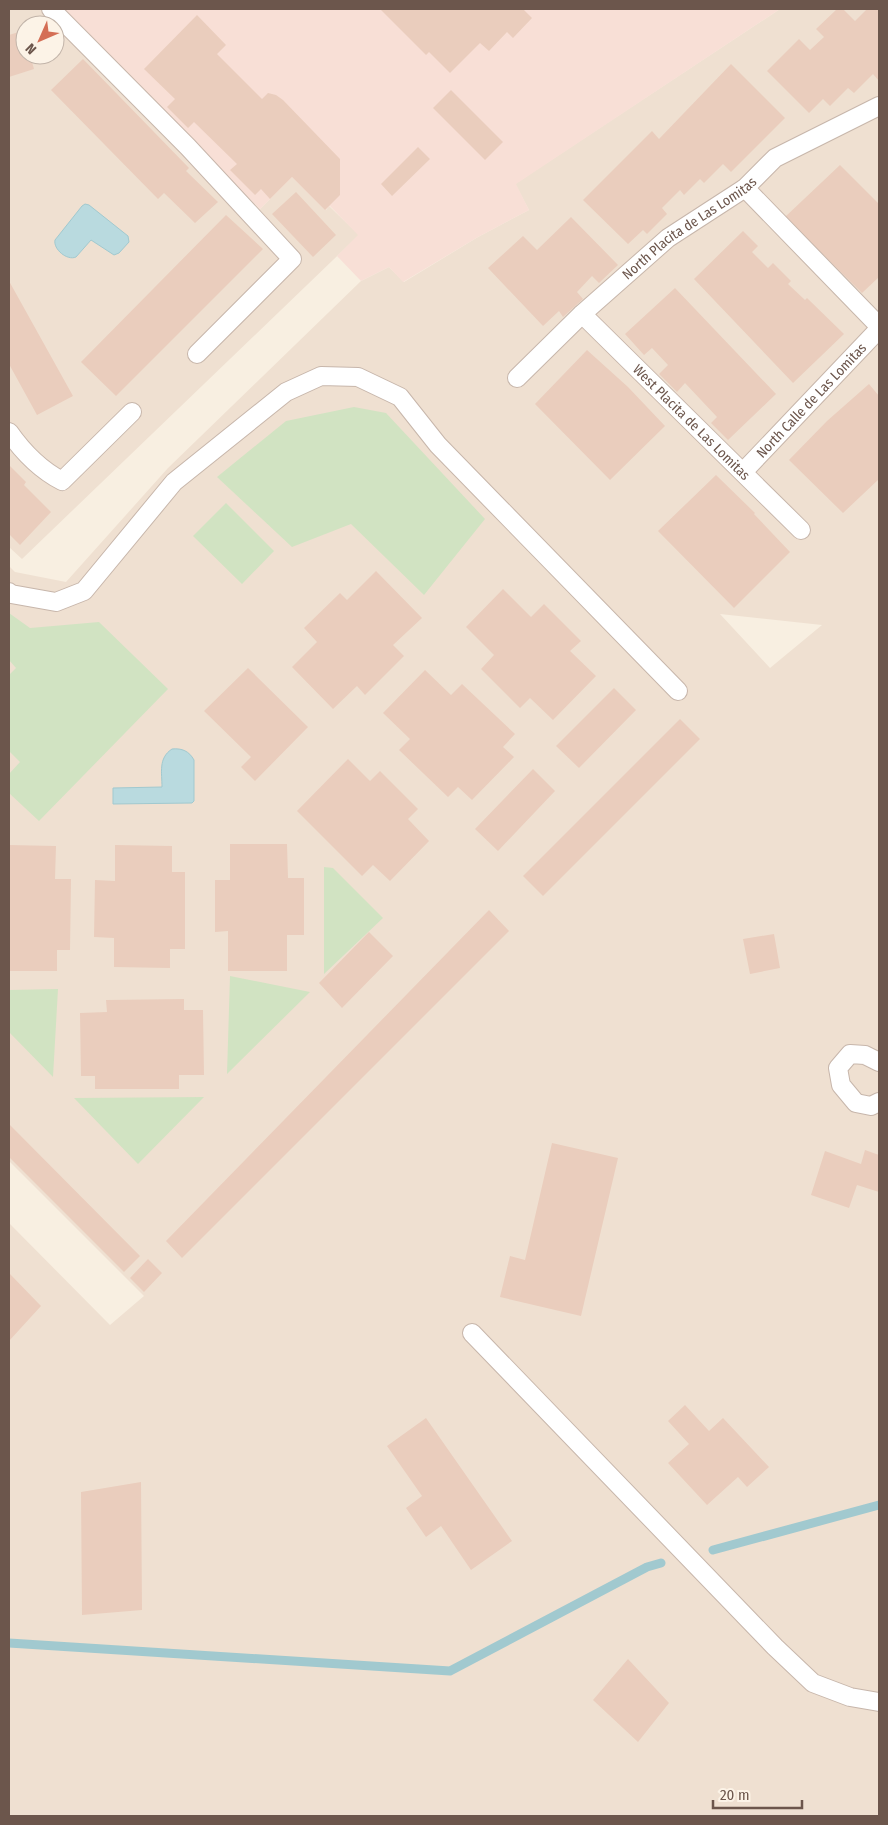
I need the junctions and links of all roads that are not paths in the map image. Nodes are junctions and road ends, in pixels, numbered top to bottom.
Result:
1 (51, 9) edge
2 (879, 106) edge
3 (745, 188) junction
4 (582, 314) junction
5 (879, 328) edge
6 (197, 354) dead end
7 (517, 378) dead end
8 (132, 412) dead end
9 (9, 432) edge
10 (743, 472) junction
11 (801, 530) dead end
12 (9, 592) edge
13 (678, 691) dead end
14 (879, 1062) edge
15 (879, 1102) edge
16 (472, 1333) dead end
17 (879, 1702) edge

1 - 6 lane
2 - 3 lane, North Placita de Las Lomitas
3 - 4 lane, North Placita de Las Lomitas
3 - 5 lane
4 - 7 lane, North Placita de Las Lomitas
4 - 10 lane, West Placita de Las Lomitas
5 - 10 lane, North Calle de Las Lomitas
8 - 9 lane
10 - 11 lane, West Placita de Las Lomitas
12 - 13 lane
14 - 15 lane
16 - 17 lane

